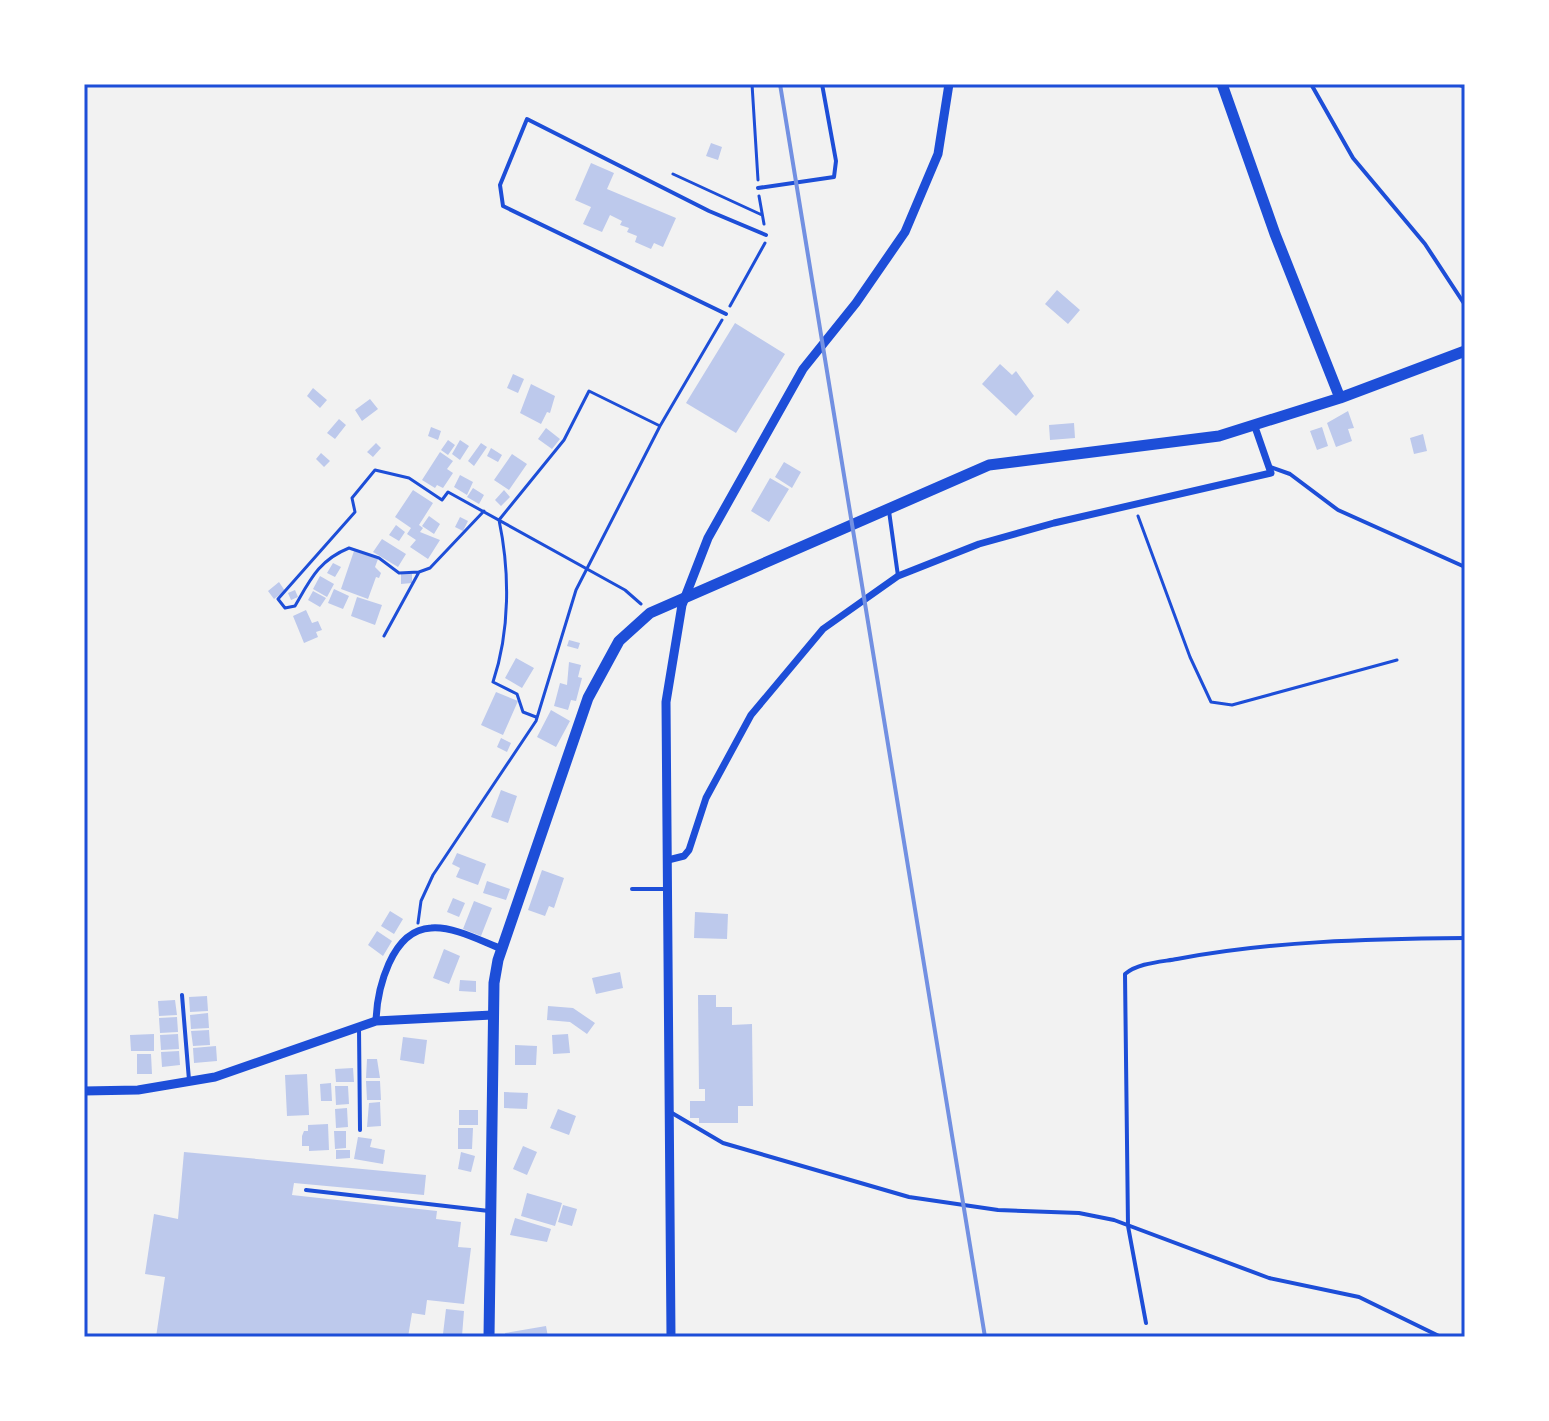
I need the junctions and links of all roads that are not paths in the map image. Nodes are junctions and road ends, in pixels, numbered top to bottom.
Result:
1 (822, 84) edge
2 (949, 84) edge
3 (1222, 84) edge
4 (1311, 84) edge
5 (758, 188) road end
6 (766, 235) road end
7 (1465, 305) edge
8 (726, 314) road end
9 (1465, 351) edge
10 (1340, 398) junction
11 (1255, 427) junction
12 (1270, 467) junction
13 (889, 508) junction
14 (1465, 567) edge
15 (898, 576) junction
16 (668, 860) junction
17 (632, 889) dead end
18 (668, 889) junction
19 (1465, 938) edge
20 (502, 949) junction
21 (182, 995) dead end
22 (492, 1015) junction
23 (376, 1021) junction
24 (359, 1026) junction
25 (189, 1082) junction
26 (84, 1091) edge
27 (672, 1113) junction
28 (360, 1130) dead end
29 (306, 1190) dead end
30 (491, 1211) junction
31 (1128, 1226) junction
32 (1146, 1323) dead end
33 (489, 1337) edge
34 (671, 1337) edge
35 (1441, 1337) edge

1 - 5 lane
2 - 16 street
3 - 10 main road
4 - 7 lane
6 - 8 lane
9 - 10 main road
10 - 11 main road
11 - 12 street
11 - 13 main road
12 - 14 lane
12 - 15 street
13 - 15 lane
13 - 20 main road
15 - 16 street
16 - 18 street
17 - 18 lane
18 - 27 street
19 - 31 lane
20 - 22 main road
20 - 23 street
21 - 25 lane
22 - 23 street
22 - 30 main road
23 - 24 street
24 - 25 street
24 - 28 lane
25 - 26 street
27 - 31 lane
27 - 34 street
29 - 30 lane
30 - 33 main road
31 - 32 lane
31 - 35 lane

